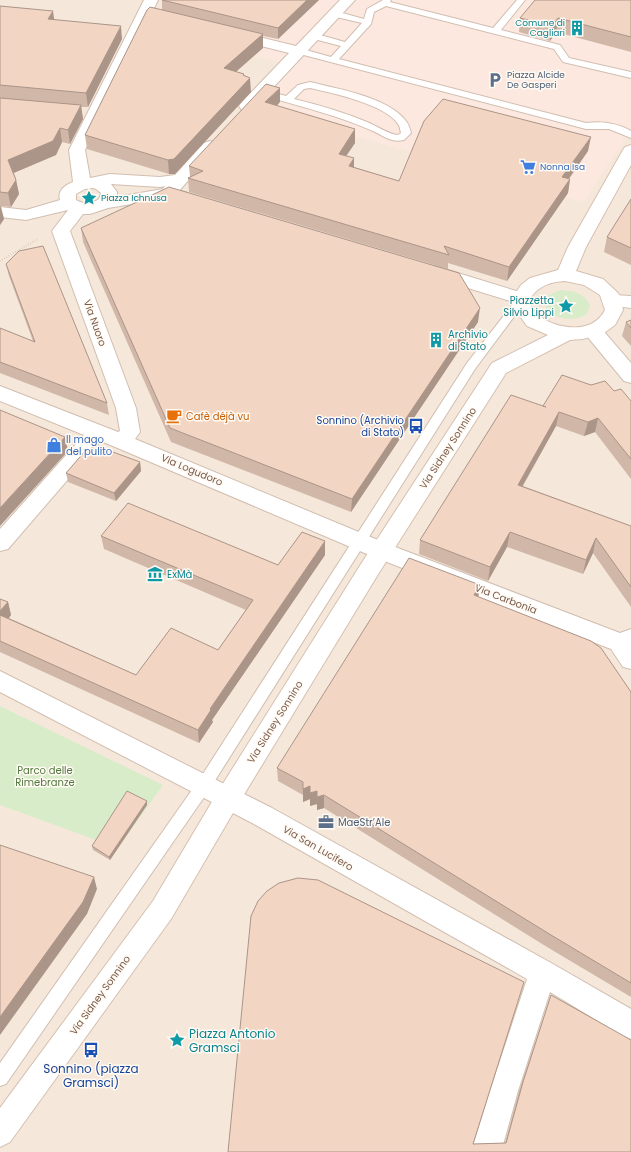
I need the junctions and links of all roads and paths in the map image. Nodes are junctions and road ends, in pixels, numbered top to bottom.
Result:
1 (348, 0) edge
2 (521, 0) edge
3 (386, 2) edge
4 (147, 6) edge
5 (335, 14) junction
6 (161, 17) edge
7 (368, 22) junction
8 (220, 31) edge
9 (495, 31) junction
10 (313, 36) junction
11 (347, 45) junction
12 (299, 51) junction
13 (333, 60) junction
14 (631, 75) edge
15 (271, 95) edge
16 (288, 100) junction
17 (78, 113) edge
18 (94, 114) junction
19 (239, 114) edge
20 (631, 135) edge
21 (218, 137) edge
22 (631, 150) edge
23 (180, 178) junction
24 (87, 184) junction
25 (168, 193) junction
26 (197, 201) edge
27 (104, 204) junction
28 (73, 206) junction
29 (0, 212) edge
30 (42, 236) dead end
31 (0, 261) edge
32 (419, 267) edge
33 (565, 275) junction
34 (520, 300) junction
35 (622, 301) edge
36 (593, 331) junction
37 (566, 334) junction
38 (631, 376) edge
39 (0, 393) edge
40 (98, 432) junction
41 (122, 442) junction
42 (0, 543) edge
43 (370, 546) junction
44 (627, 647) edge
45 (0, 681) edge
46 (204, 785) junction
47 (228, 798) junction
48 (543, 973) junction
49 (631, 1025) edge
50 (0, 1078) edge
51 (0, 1132) edge
52 (486, 1152) edge

1 - 5 street
2 - 9 lane
3 - 7 lane
3 - 9 lane
4 - 6 street
4 - 18 street
5 - 7 lane
5 - 10 street
7 - 11 lane
8 - 12 street
9 - 14 lane
10 - 11 lane
10 - 12 street
11 - 13 lane
12 - 13 lane
12 - 19 street
13 - 20 lane
15 - 16 lane
16 - 16 lane
17 - 18 street
18 - 24 street
21 - 23 street
22 - 33 street
23 - 24 street
23 - 25 street
24 - 27 street
24 - 28 street
25 - 26 street
25 - 27 street
27 - 28 street
28 - 29 street
28 - 41 street, Via Nuoro
30 - 31 path
32 - 34 street
33 - 34 street
33 - 35 street
34 - 37 street
34 - 43 lane
35 - 36 street
36 - 37 street
36 - 38 street
37 - 43 street, Via Sidney Sonnino
39 - 40 street, Via Logudoro
40 - 41 street, Via Logudoro
40 - 42 street
41 - 43 street, Via Logudoro
43 - 44 street, Via Carbonia
43 - 46 lane
43 - 47 street, Via Sidney Sonnino
45 - 46 street, Via San Lucifero
46 - 47 street, Via San Lucifero
46 - 50 lane
47 - 48 street, Via San Lucifero
47 - 51 street, Via Sidney Sonnino
48 - 49 street, Via San Lucifero
48 - 52 street

